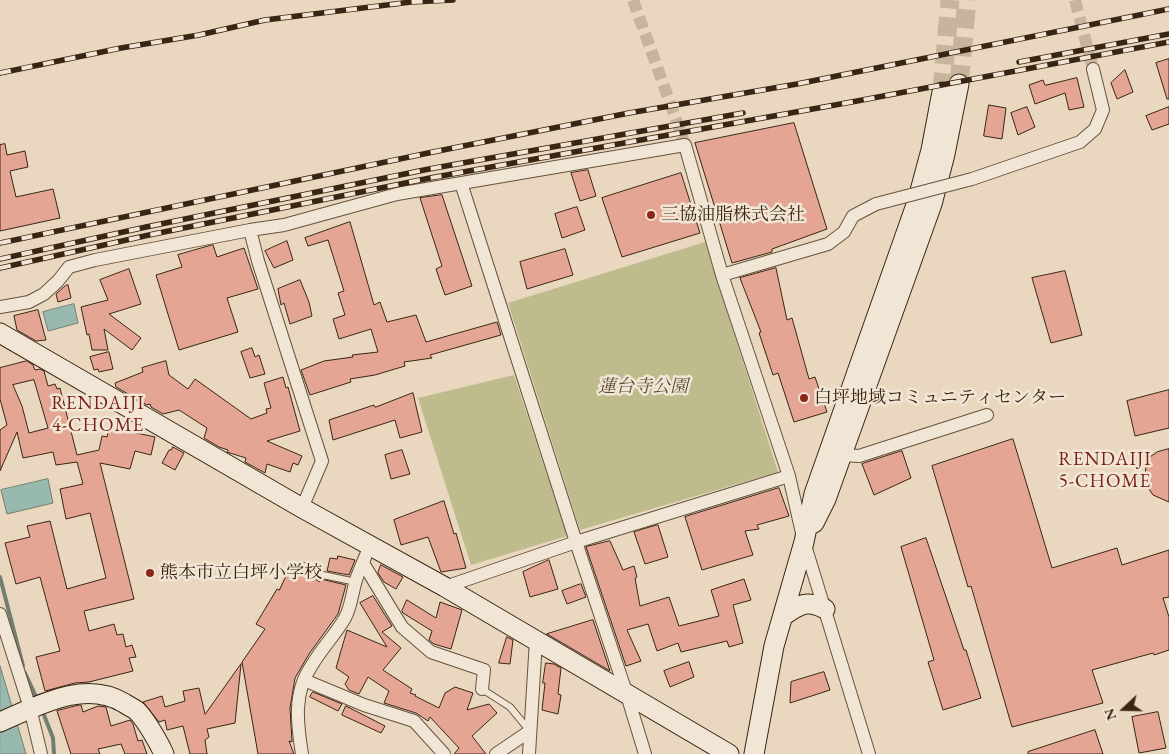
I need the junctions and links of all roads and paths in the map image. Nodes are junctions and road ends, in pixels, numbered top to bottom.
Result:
1 (1093, 69) tunnel mouth
2 (959, 84) tunnel mouth
3 (942, 92) tunnel mouth
4 (460, 182) junction
5 (250, 230) junction
6 (722, 275) junction
7 (0, 307) edge
8 (0, 332) edge
9 (987, 415) dead end
10 (842, 455) junction
11 (789, 476) junction
12 (302, 508) junction
13 (576, 542) junction
14 (804, 542) junction
15 (370, 545) junction
16 (363, 563) junction
17 (304, 566) dead end
18 (356, 582) junction
19 (445, 587) junction
20 (825, 609) junction
21 (0, 614) edge
22 (783, 616) junction
23 (536, 640) junction
24 (304, 680) junction
25 (482, 689) joint
26 (627, 695) junction
27 (27, 710) junction
28 (0, 722) edge
29 (530, 731) junction
30 (40, 754) edge
31 (164, 754) edge
32 (302, 754) edge
33 (444, 754) edge
34 (496, 754) edge
35 (529, 754) edge
36 (645, 754) edge
37 (729, 754) edge
38 (754, 754) edge
39 (869, 754) edge

1 - 6 street, bridge
2 - 10 street
3 - 14 street
4 - 5 street
4 - 6 street
4 - 13 street
5 - 7 street
5 - 12 street
6 - 11 street
8 - 12 street
9 - 10 street
10 - 14 street
11 - 13 street
11 - 14 street
12 - 15 street
13 - 19 street
13 - 26 street
14 - 20 street
14 - 22 street
15 - 16 street
15 - 19 street
16 - 18 street
16 - 25 street
17 - 18 lane
18 - 24 street
19 - 23 street
20 - 22 street
20 - 39 street
21 - 27 street
22 - 38 street
23 - 26 street
23 - 29 street
24 - 32 street
24 - 33 street
25 - 29 lane
26 - 36 street
26 - 37 street
27 - 28 street
27 - 30 street
27 - 31 street
29 - 34 street
29 - 35 street

